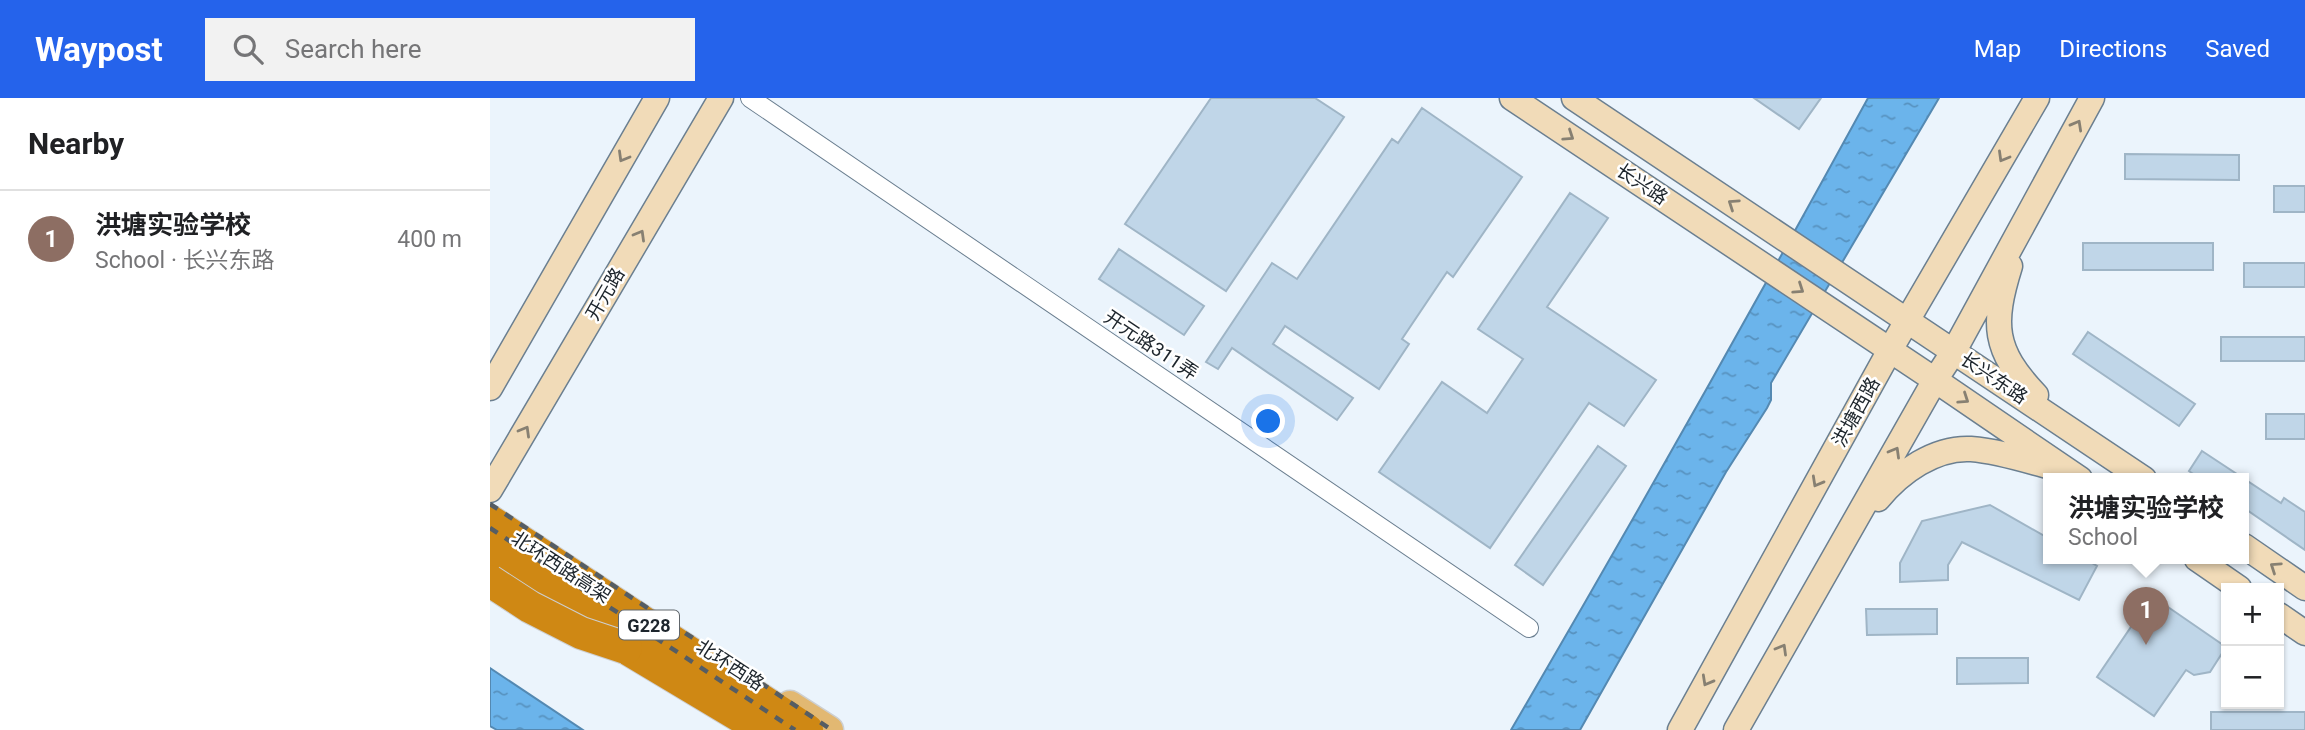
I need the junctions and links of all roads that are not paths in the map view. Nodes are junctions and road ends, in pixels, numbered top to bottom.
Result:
1 (657, 98) edge
2 (720, 98) edge
3 (750, 98) edge
4 (1512, 98) edge
5 (1574, 98) edge
6 (2037, 98) edge
7 (2092, 98) edge
8 (2024, 222) junction
9 (1844, 277) joint
10 (1826, 307) joint
11 (1908, 320) junction
12 (1890, 350) junction
13 (1954, 351) junction
14 (1936, 380) junction
15 (490, 388) edge
16 (2064, 425) junction
17 (2067, 473) edge
18 (2071, 473) edge
19 (2135, 473) edge
20 (490, 490) edge
21 (490, 507) edge
22 (490, 521) edge
23 (1846, 537) junction
24 (2249, 549) edge
25 (490, 556) edge
26 (2204, 564) edge
27 (490, 565) edge
28 (490, 581) edge
29 (2232, 583) edge
30 (2305, 587) edge
31 (2284, 618) edge
32 (1529, 628) dead end
33 (2305, 633) edge
34 (626, 648) junction
35 (738, 730) edge
36 (763, 730) edge
37 (807, 730) edge
38 (829, 730) edge
39 (1680, 730) edge
40 (1736, 730) edge

1 -> 15 main road
20 -> 2 main road, 开元路
3 - 32 street, 开元路311弄
4 -> 10 main road, 长兴路
9 -> 5 main road, 长兴路
6 -> 11 main road, 洪塘西路
8 -> 7 main road
8 - 13 main road
8 - 16 main road
9 - 11 main road, 长兴东路
10 - 12 main road, 长兴东路
11 - 12 main road, 洪塘西路
11 - 13 main road, 长兴东路
12 - 14 main road, 长兴东路
12 -> 39 main road, 洪塘西路
13 - 14 main road
13 - 16 main road, 长兴东路
14 -> 18 main road, 长兴东路
23 -> 14 main road
16 - 19 main road, 长兴东路
17 - 23 main road
21 - 38 main road, 北环西路
22 - 37 highway, 北环西路高架 / G228
40 -> 23 main road
30 -> 24 main road
25 - 34 highway, 北环西路高架 / G228, bridge
26 - 29 main road
27 - 35 main road
28 - 34 highway, bridge
31 - 33 main road
34 - 36 highway, 北环西路高架 / G228

